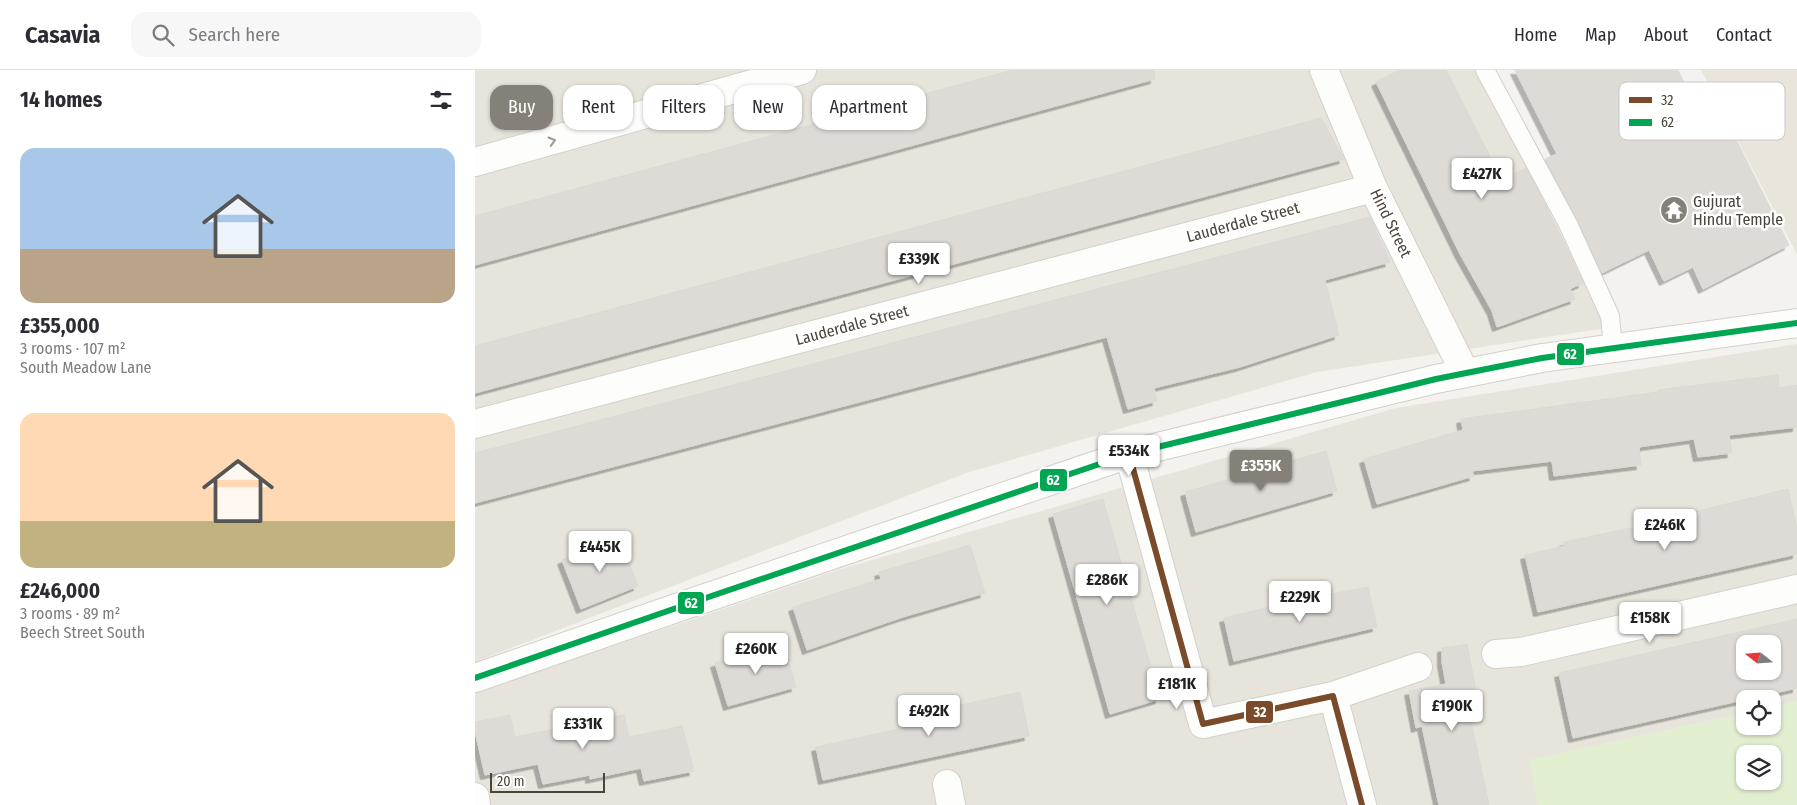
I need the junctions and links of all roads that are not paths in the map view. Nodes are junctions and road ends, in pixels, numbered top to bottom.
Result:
1 (801, 70) edge
2 (1324, 70) edge
3 (1485, 70) edge
4 (475, 162) edge
5 (1373, 188) junction
6 (1797, 323) edge
7 (1613, 348) junction
8 (1465, 373) junction
9 (475, 424) edge
10 (1129, 454) junction
11 (1797, 589) edge
12 (1496, 654) dead end
13 (1418, 667) dead end
14 (475, 678) edge
15 (1333, 696) junction
16 (475, 797) edge
17 (477, 805) edge
18 (1362, 805) edge

4 -> 1 street
2 - 5 street, Hind Street
3 - 7 lane
5 - 8 street, Hind Street
5 - 9 street, Lauderdale Street
6 - 7 street
7 - 8 street
8 - 10 street
10 - 14 street
10 - 15 street
11 - 12 street
13 - 15 street
15 - 18 street
16 - 17 street

